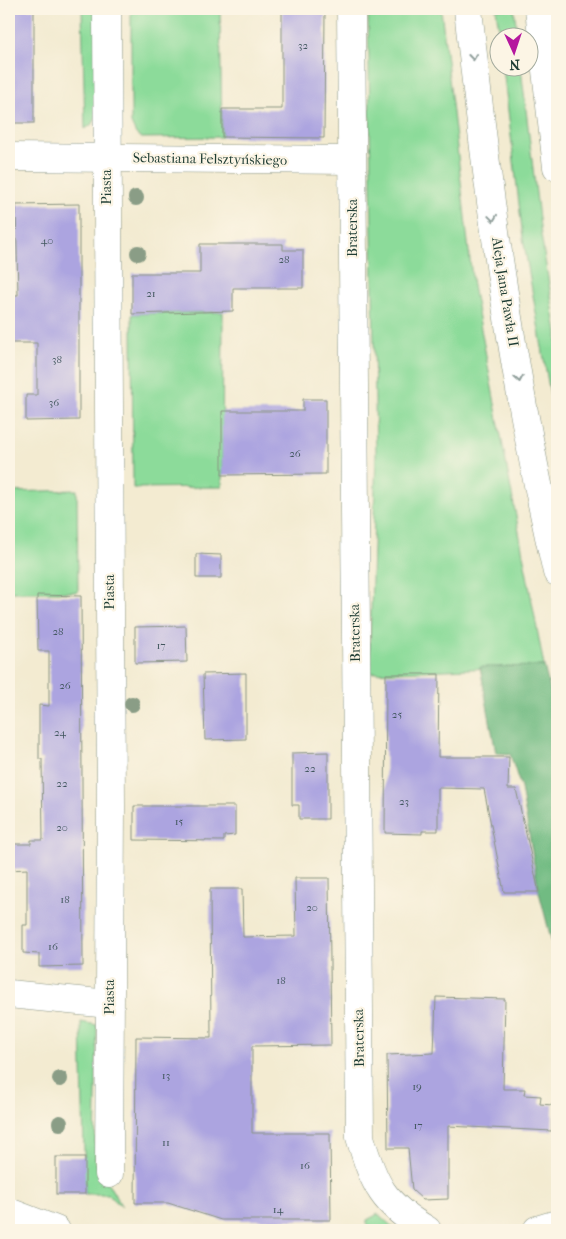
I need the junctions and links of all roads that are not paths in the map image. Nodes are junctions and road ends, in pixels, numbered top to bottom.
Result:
1 (106, 9) edge
2 (351, 9) edge
3 (468, 9) edge
4 (539, 9) edge
5 (9, 157) edge
6 (106, 158) junction
7 (351, 160) junction
8 (557, 167) edge
9 (557, 572) edge
10 (9, 994) edge
11 (109, 1004) junction
12 (109, 1174) dead end
13 (9, 1212) edge
14 (557, 1224) edge
15 (56, 1230) edge
16 (427, 1230) edge
17 (537, 1230) edge

1 - 6 street, Piasta
2 - 7 street, Braterska
3 -> 9 street, Aleja Jana Pawła II
4 - 8 street
5 - 6 street, Sebastiana Felsztyńskiego
6 - 7 street, Sebastiana Felsztyńskiego
6 - 11 street, Piasta
7 - 16 street, Braterska
10 - 11 street
11 - 12 street, Piasta
13 - 15 street
14 - 17 street

